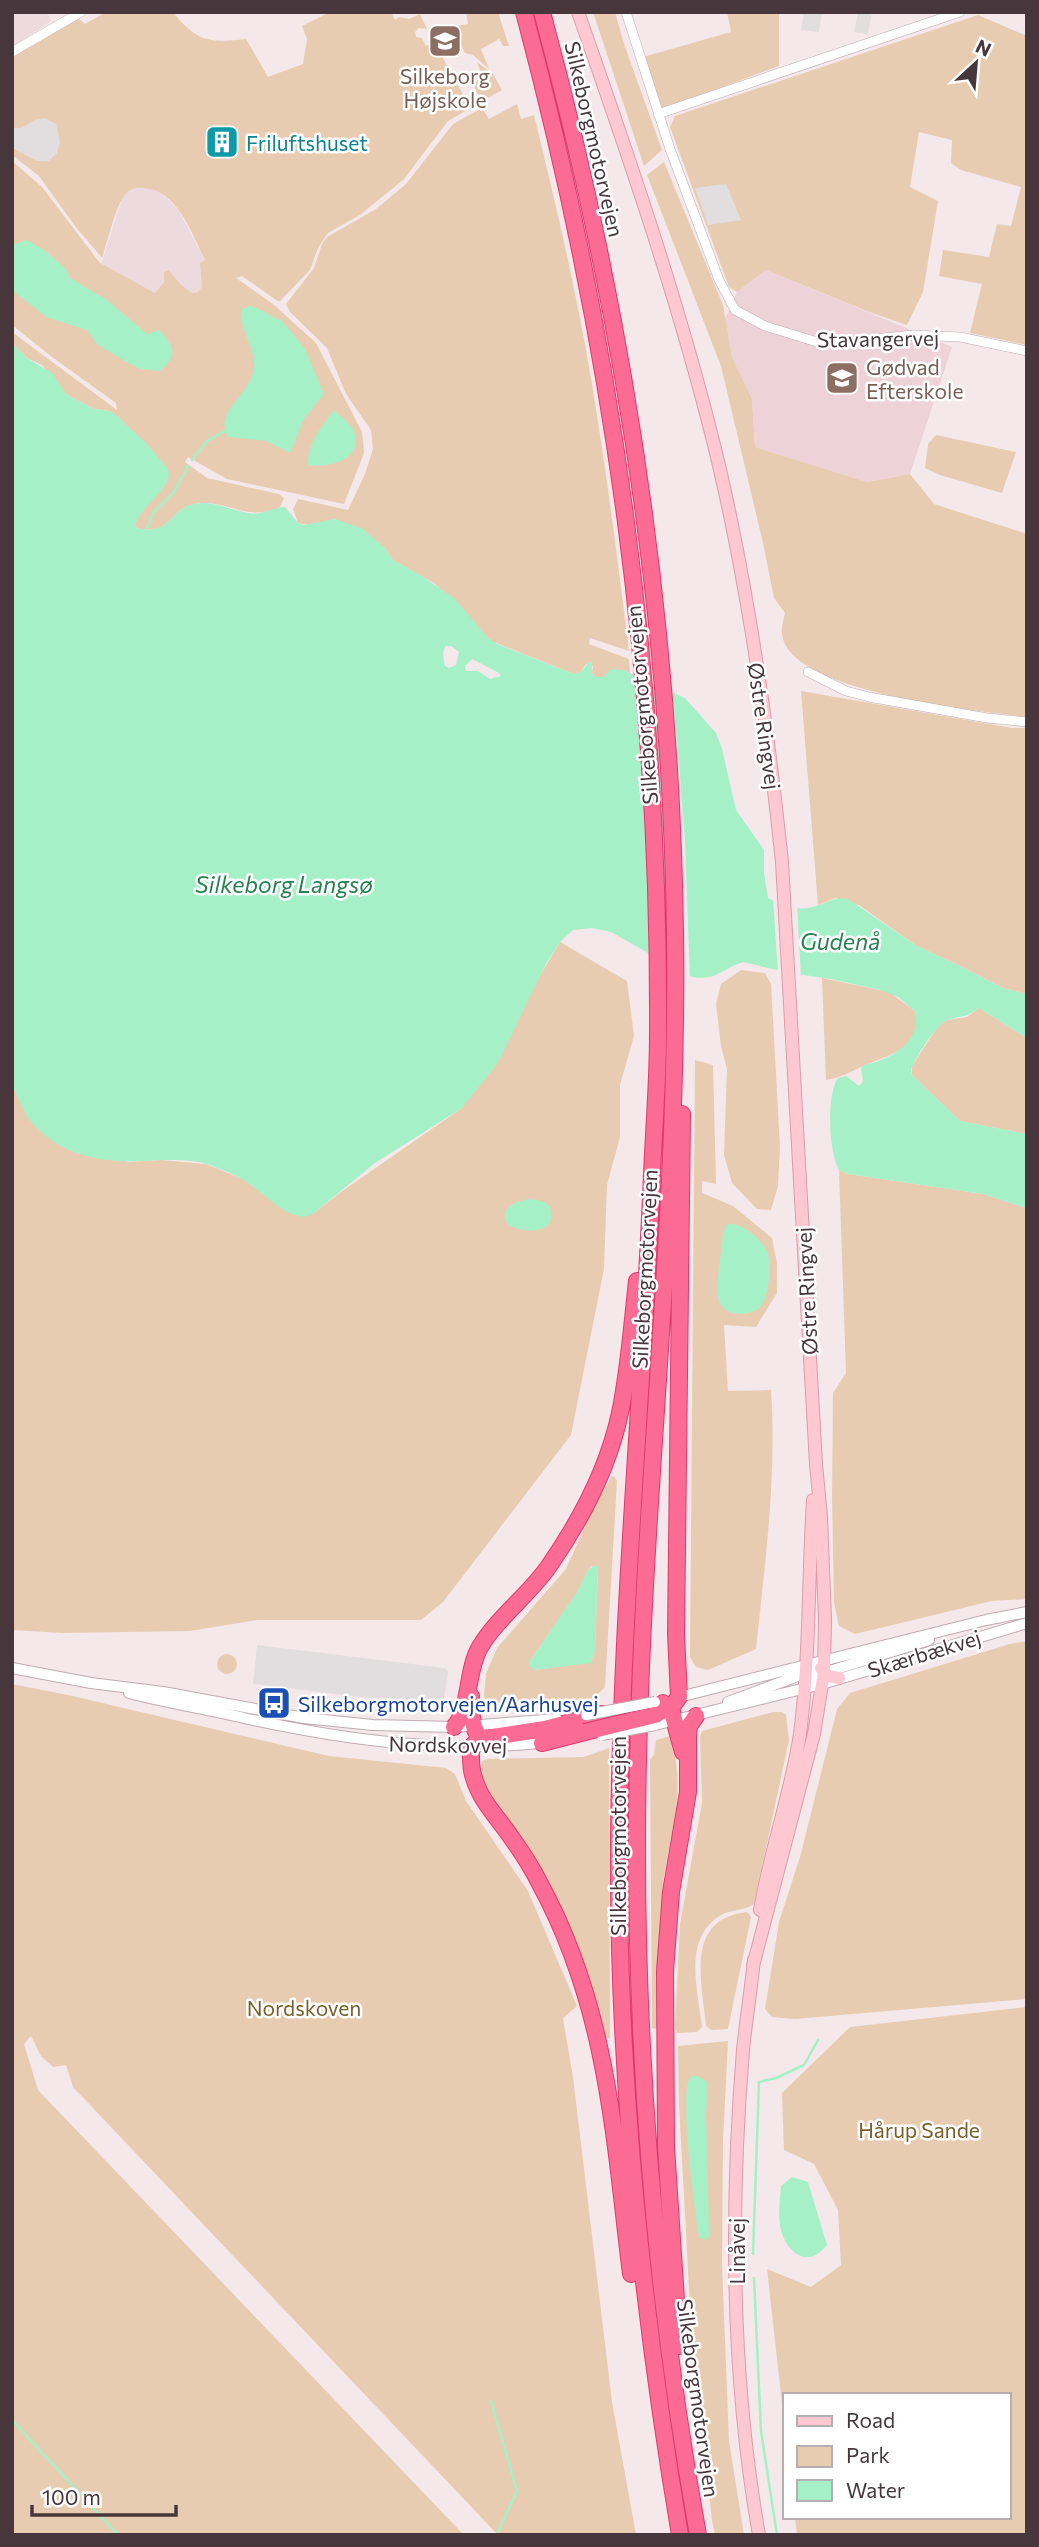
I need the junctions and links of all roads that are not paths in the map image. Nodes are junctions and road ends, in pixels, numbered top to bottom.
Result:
1 (81, 12) edge
2 (524, 12) edge
3 (542, 12) edge
4 (578, 12) edge
5 (626, 12) edge
6 (960, 12) edge
7 (12, 52) edge
8 (658, 114) junction
9 (1027, 351) edge
10 (808, 672) dead end
11 (1027, 722) edge
12 (679, 1074) junction
13 (655, 1112) junction
14 (816, 1464) junction
15 (1027, 1612) edge
16 (1027, 1623) edge
17 (12, 1668) edge
18 (814, 1673) junction
19 (470, 1676) junction
20 (839, 1678) joint
21 (91, 1683) junction
22 (621, 1709) joint
23 (664, 1710) junction
24 (696, 1716) junction
25 (586, 1726) junction
26 (454, 1727) junction
27 (479, 1739) junction
28 (542, 1743) joint
29 (688, 1767) junction
30 (753, 1966) junction
31 (692, 2502) junction
32 (680, 2535) edge
33 (698, 2535) edge
34 (759, 2535) edge

1 - 7 street
2 - 13 highway, Silkeborgmotorvejen
3 - 12 highway, Silkeborgmotorvejen
4 - 14 main road, Østre Ringvej
5 - 8 street, Stavangervej
6 - 8 street
8 - 9 street, Stavangervej
10 - 11 street
12 - 23 highway
12 - 31 highway, Silkeborgmotorvejen
13 - 19 highway
13 - 32 highway, Silkeborgmotorvejen
14 - 18 main road, Østre Ringvej
14 - 18 main road, Østre Ringvej
15 - 18 street, Skærbækvej
16 - 20 street, Skærbækvej
17 - 21 street, Nordskovvej
18 - 20 main road
18 - 23 street
18 - 24 street
18 - 30 main road, Linåvej
18 - 30 main road, Linåvej
19 - 26 highway
19 - 27 highway
21 - 26 street, Nordskovvej
21 - 27 street, Nordskovvej
22 - 23 street, bridge
22 - 25 highway, bridge
23 - 24 street
23 - 25 highway, bridge
23 - 29 highway
24 - 29 highway
25 - 27 highway
25 - 28 highway
26 - 27 street, Nordskovvej
27 - 28 street, Nordskovvej
27 - 32 highway
29 - 31 highway
30 - 34 main road, Linåvej
31 - 33 highway, Silkeborgmotorvejen

